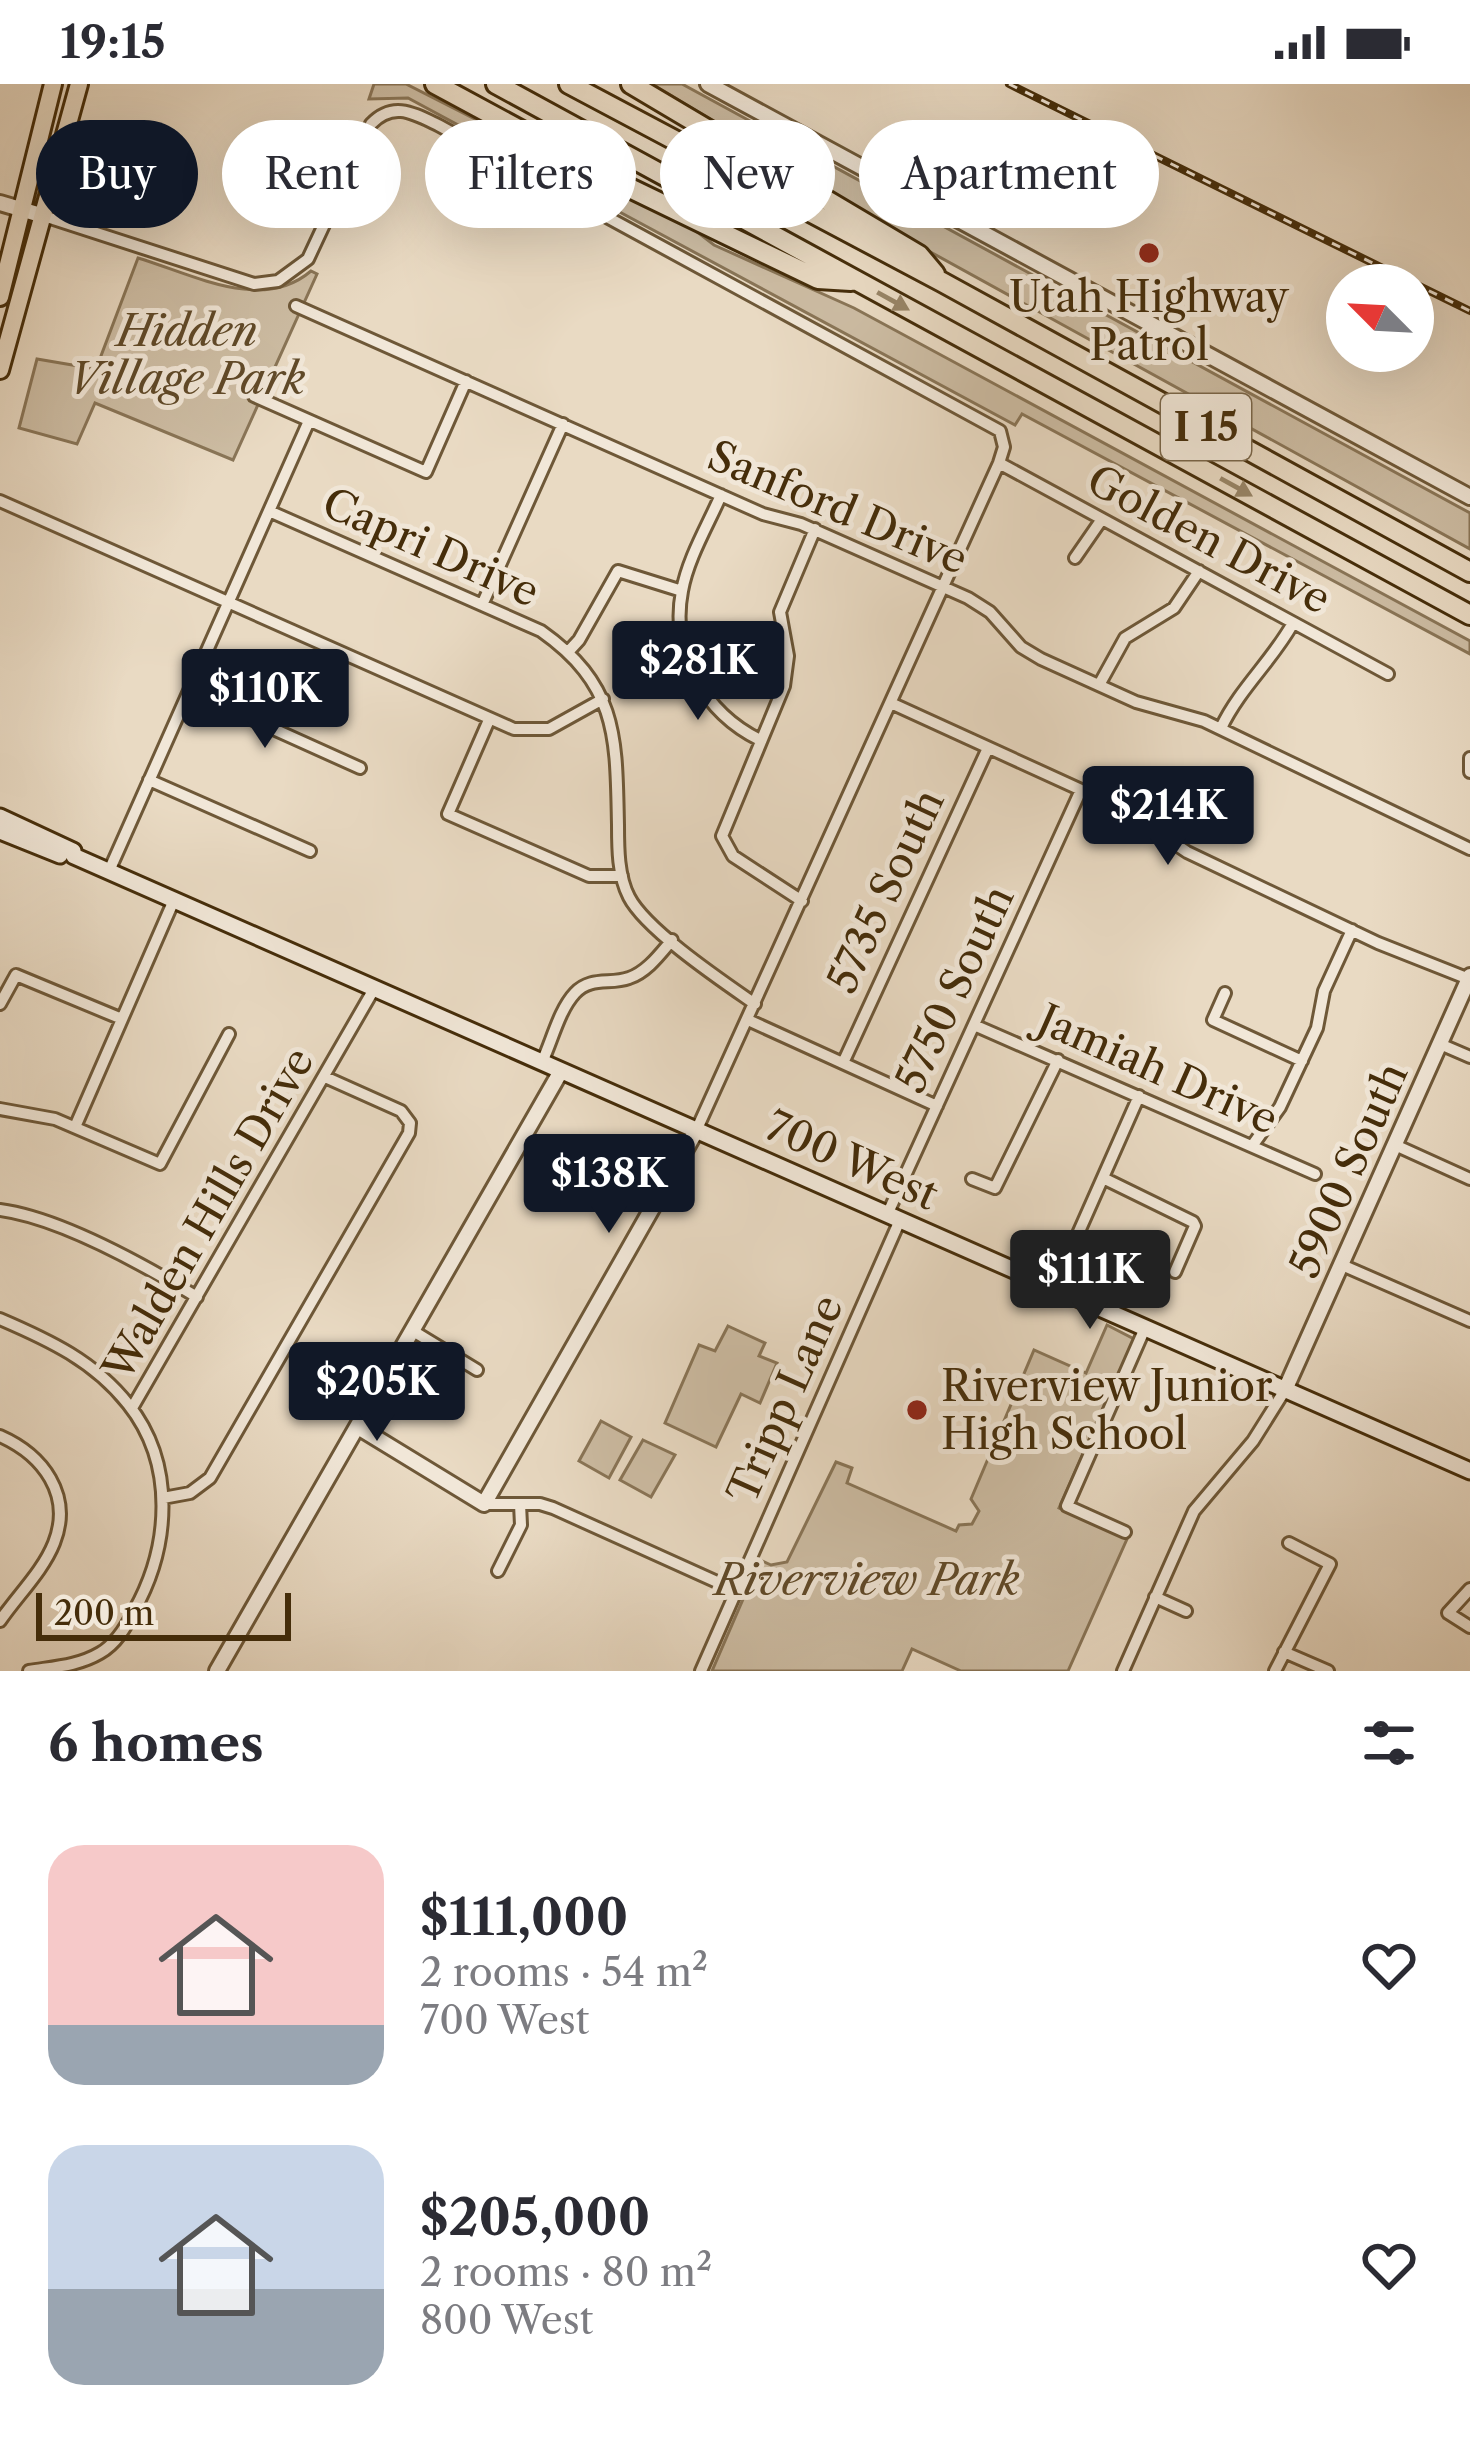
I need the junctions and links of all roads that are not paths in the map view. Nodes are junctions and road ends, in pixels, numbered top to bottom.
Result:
1 (53, 84) edge
2 (79, 84) edge
3 (435, 84) edge
4 (496, 84) edge
5 (569, 84) edge
6 (631, 84) edge
7 (708, 84) edge
8 (739, 93) edge
9 (69, 120) edge
10 (0, 202) edge
11 (23, 210) junction
12 (36, 214) edge
13 (41, 228) edge
14 (81, 228) edge
15 (858, 282) junction
16 (942, 282) junction
17 (0, 297) edge
18 (296, 306) dead end
19 (0, 370) edge
20 (466, 381) junction
21 (254, 396) dead end
22 (309, 421) junction
23 (563, 424) junction
24 (999, 463) junction
25 (722, 495) junction
26 (1470, 497) edge
27 (0, 501) edge
28 (269, 511) junction
29 (1102, 519) junction
30 (815, 530) junction
31 (1075, 559) dead end
32 (1199, 572) junction
33 (1470, 572) edge
34 (945, 587) junction
35 (682, 591) junction
36 (228, 602) junction
37 (482, 605) junction
38 (1470, 615) edge
39 (1293, 623) junction
40 (568, 652) junction
41 (1388, 674) dead end
42 (1099, 685) junction
43 (189, 692) junction
44 (602, 699) junction
45 (893, 704) junction
46 (489, 720) junction
47 (1221, 728) junction
48 (760, 740) junction
49 (988, 748) junction
50 (1470, 758) edge
51 (360, 768) dead end
52 (1470, 772) edge
53 (149, 780) junction
54 (1081, 790) junction
55 (0, 817) edge
56 (2, 838) edge
57 (1470, 848) edge
58 (310, 851) dead end
59 (74, 856) junction
60 (109, 871) junction
61 (622, 876) junction
62 (174, 900) junction
63 (802, 901) junction
64 (1352, 930) junction
65 (672, 940) junction
66 (1469, 977) edge
67 (374, 989) junction
68 (1225, 993) dead end
69 (0, 1004) edge
70 (754, 1004) junction
71 (122, 1019) junction
72 (748, 1019) junction
73 (974, 1025) junction
74 (229, 1034) dead end
75 (1440, 1044) junction
76 (1470, 1057) edge
77 (1058, 1060) junction
78 (1302, 1061) junction
79 (542, 1062) junction
80 (843, 1063) junction
81 (561, 1071) junction
82 (325, 1077) junction
83 (1139, 1096) junction
84 (937, 1106) junction
85 (0, 1109) edge
86 (75, 1127) junction
87 (697, 1131) junction
88 (1395, 1145) junction
89 (1252, 1146) junction
90 (1315, 1174) dead end
91 (1103, 1178) junction
92 (972, 1179) dead end
93 (1470, 1179) edge
94 (0, 1210) edge
95 (894, 1217) junction
96 (1342, 1264) junction
97 (1174, 1272) dead end
98 (1054, 1288) junction
99 (197, 1297) junction
100 (0, 1318) edge
101 (1470, 1321) edge
102 (1145, 1328) junction
103 (413, 1331) junction
104 (477, 1370) dead end
105 (1285, 1390) junction
106 (132, 1408) junction
107 (358, 1427) junction
108 (0, 1436) edge
109 (1470, 1471) edge
110 (163, 1498) junction
111 (484, 1504) junction
112 (520, 1504) junction
113 (1125, 1532) dead end
114 (1289, 1543) dead end
115 (498, 1571) dead end
116 (1470, 1589) edge
117 (737, 1591) junction
118 (1155, 1597) junction
119 (1186, 1611) dead end
120 (0, 1621) edge
121 (1470, 1627) edge
122 (1284, 1652) junction
123 (83, 1666) edge
124 (29, 1671) edge
125 (218, 1671) edge
126 (701, 1671) edge
127 (1123, 1671) edge
128 (1275, 1671) edge
129 (1328, 1671) edge

1 - 11 main road
2 - 9 main road
3 - 15 highway
4 - 15 highway, I 15
5 - 16 highway, I 15
6 - 16 highway
7 - 8 street
8 - 26 street
10 - 11 street
11 - 12 street
11 - 17 main road
13 - 19 main road
14 - 24 street
15 -> 38 highway, I 15
16 - 33 highway, I 15
18 - 20 street, Sanford Drive
20 - 22 street
20 - 23 street, Sanford Drive
21 - 22 street
22 - 28 street
23 - 25 street, Sanford Drive
23 - 37 street
24 - 29 street, Golden Drive
24 - 34 street
25 - 30 street, Sanford Drive
25 - 35 street
27 - 36 street
28 - 36 street
28 - 37 street, Capri Drive
29 - 31 street
29 - 32 street, Golden Drive
30 - 34 street, Sanford Drive
30 - 48 street
32 - 39 street, Golden Drive
32 - 42 street
34 - 42 street, Sanford Drive
34 - 45 street
35 - 40 street
35 - 48 street
36 - 43 street
36 - 46 street
37 - 40 street, Capri Drive
39 - 41 street, Golden Drive
39 - 47 street
40 - 44 street, Capri Drive
42 - 47 street, Sanford Drive
43 - 51 street
43 - 53 street
44 - 46 street
44 - 61 street, Capri Drive
45 - 49 street
45 - 63 street
46 - 61 street
47 - 57 street, Sanford Drive
48 - 63 street
49 - 54 street
49 - 80 street, 5735 South
50 - 52 street
53 - 58 street
53 - 60 street
54 - 64 street
54 - 73 street, 5750 South
55 - 59 main road, 700 West
56 - 59 main road, 700 West
59 - 60 main road, 700 West
60 - 62 main road, 700 West
61 - 65 street
62 - 67 main road, 700 West
62 - 71 street
63 - 70 street
64 - 66 street
64 - 78 street
65 - 70 street
65 - 79 street
66 - 75 street, 5900 South
67 - 79 main road, 700 West
67 - 82 street, Walden Hills Drive
68 - 78 street
69 - 71 street
70 - 72 street
71 - 86 street
72 - 80 street
72 - 87 street
73 - 77 street, Jamiah Drive
73 - 84 street, 5750 South
74 - 86 street
75 - 76 street
75 - 88 street, 5900 South
77 - 83 street, Jamiah Drive
77 - 92 street
78 - 89 street
79 - 81 main road, 700 West
80 - 84 street
81 - 87 main road, 700 West
81 - 103 street
82 - 99 street, Walden Hills Drive
82 - 110 street
83 - 89 street, Jamiah Drive
83 - 91 street
84 - 95 street, 5750 South
85 - 86 street
87 - 95 main road, 700 West
87 - 111 street
88 - 93 street
88 - 96 street, 5900 South
89 - 90 street, Jamiah Drive
91 - 97 street
91 - 98 street
94 - 99 street
95 - 98 main road, 700 West
95 - 117 street, Tripp Lane
96 - 101 street
96 - 105 street, 5900 South
98 - 102 main road, 700 West
99 - 106 street, Walden Hills Drive
100 - 106 street
102 - 105 main road, 700 West
102 - 113 street
103 - 104 street
103 - 107 street
105 - 109 main road, 700 West
105 - 118 street
106 - 110 street, Walden Hills Drive
107 - 111 street
107 - 125 street
108 - 120 street
110 - 123 street, Walden Hills Drive
111 - 112 street
112 - 115 street
112 - 117 street
114 - 122 street
116 - 121 street
117 - 126 street, Tripp Lane
118 - 119 street
118 - 127 street
122 - 128 street
122 - 129 street
123 - 124 street, Walden Hills Drive

